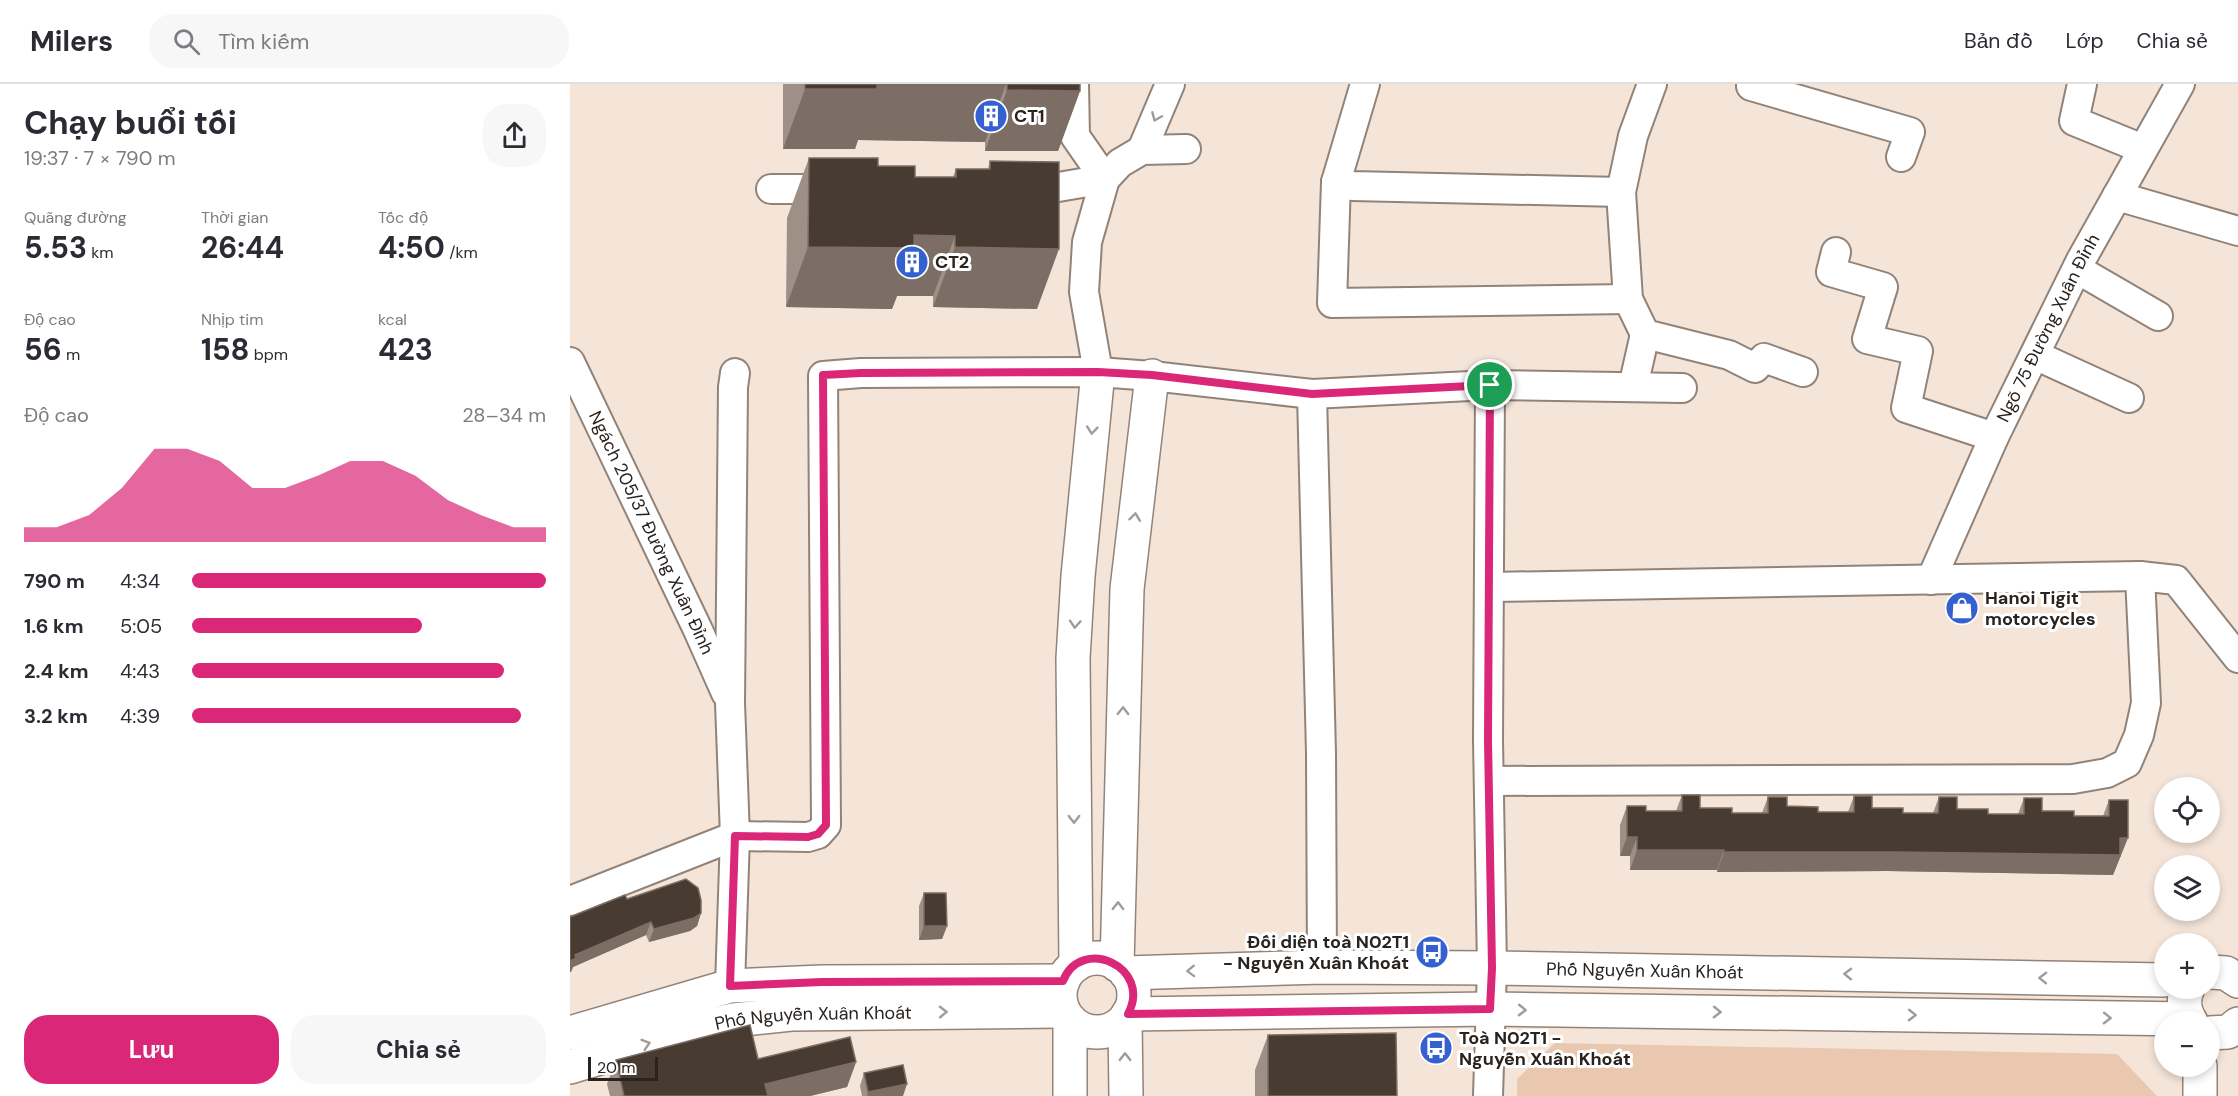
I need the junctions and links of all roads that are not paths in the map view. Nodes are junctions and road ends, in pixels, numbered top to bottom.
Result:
1 (1074, 84) edge
2 (1170, 84) edge
3 (1365, 84) edge
4 (1652, 84) edge
5 (2082, 84) edge
6 (2180, 84) edge
7 (1751, 85) edge
8 (1186, 149) dead end
9 (1142, 150) junction
10 (2143, 150) junction
11 (1901, 157) dead end
12 (1105, 179) junction
13 (1336, 182) junction
14 (771, 189) dead end
15 (863, 190) edge
16 (1001, 190) edge
17 (1621, 192) junction
18 (2117, 196) junction
19 (2238, 231) edge
20 (1836, 252) dead end
21 (2077, 269) junction
22 (1628, 299) junction
23 (2158, 316) dead end
24 (1645, 334) junction
25 (2035, 355) junction
26 (570, 362) edge
27 (1098, 372) junction
28 (1803, 372) dead end
29 (735, 373) dead end
30 (1152, 375) junction
31 (1490, 385) junction
32 (1633, 387) junction
33 (1682, 388) dead end
34 (1312, 394) junction
35 (2129, 398) dead end
36 (1995, 437) junction
37 (2140, 576) junction
38 (1931, 580) junction
39 (1489, 587) junction
40 (2238, 658) edge
41 (730, 703) junction
42 (1489, 781) junction
43 (735, 836) junction
44 (570, 902) edge
45 (1322, 967) junction
46 (1492, 968) junction
47 (1121, 969) junction
48 (2154, 980) edge
49 (730, 986) junction
50 (1068, 994) junction
51 (1490, 1009) junction
52 (2154, 1015) edge
53 (1126, 1016) junction
54 (734, 1020) junction
55 (2238, 1024) edge
56 (2220, 1028) edge
57 (570, 1033) edge
58 (570, 1067) edge
59 (2200, 1077) edge
60 (1070, 1096) edge
61 (1126, 1096) edge
62 (1488, 1096) edge
63 (2200, 1096) edge

1 - 12 street
2 -> 9 street
3 - 13 street
4 - 17 street
5 - 10 street
6 - 10 street, Ngõ 75 Đường Xuân Đỉnh
7 - 11 street
8 - 9 street
9 - 12 street
10 - 18 street, Ngõ 75 Đường Xuân Đỉnh
12 - 16 street
12 - 27 street
13 - 17 street
13 - 22 street
14 - 15 street
17 - 22 street
18 - 19 street
18 - 21 street, Ngõ 75 Đường Xuân Đỉnh
20 - 36 street
21 - 23 street
21 - 25 street, Ngõ 75 Đường Xuân Đỉnh
22 - 24 street
24 - 28 street
24 - 32 street
25 - 35 street
25 - 36 street, Ngõ 75 Đường Xuân Đỉnh
26 - 41 street, Ngách 205/37 Đường Xuân Đỉnh
27 - 30 street
27 - 43 street
27 -> 50 street
29 - 41 street
30 - 34 street
47 -> 30 street
31 - 32 street
31 - 34 street
31 - 39 street
32 - 33 street
34 - 45 street
36 - 38 street, Ngõ 75 Đường Xuân Đỉnh
37 - 38 street
37 - 40 street
37 - 42 street
38 - 39 street
39 - 42 street
41 - 43 street
42 - 46 street
43 - 44 street
43 - 49 street
45 - 46 street, Phố Nguyễn Xuân Khoát
45 -> 47 street, Phố Nguyễn Xuân Khoát
48 -> 46 street, Phố Nguyễn Xuân Khoát
46 - 51 street
47 - 50 street
47 - 53 street
49 - 50 street, Phố Nguyễn Xuân Khoát
49 - 54 street
49 - 57 street, Phố Nguyễn Xuân Khoát
50 - 53 street
54 -> 50 street, Phố Nguyễn Xuân Khoát
50 - 60 street
51 -> 52 street
51 - 53 street
51 - 62 street
61 -> 53 street
58 -> 54 street, Phố Nguyễn Xuân Khoát
55 - 56 street
59 - 63 street

